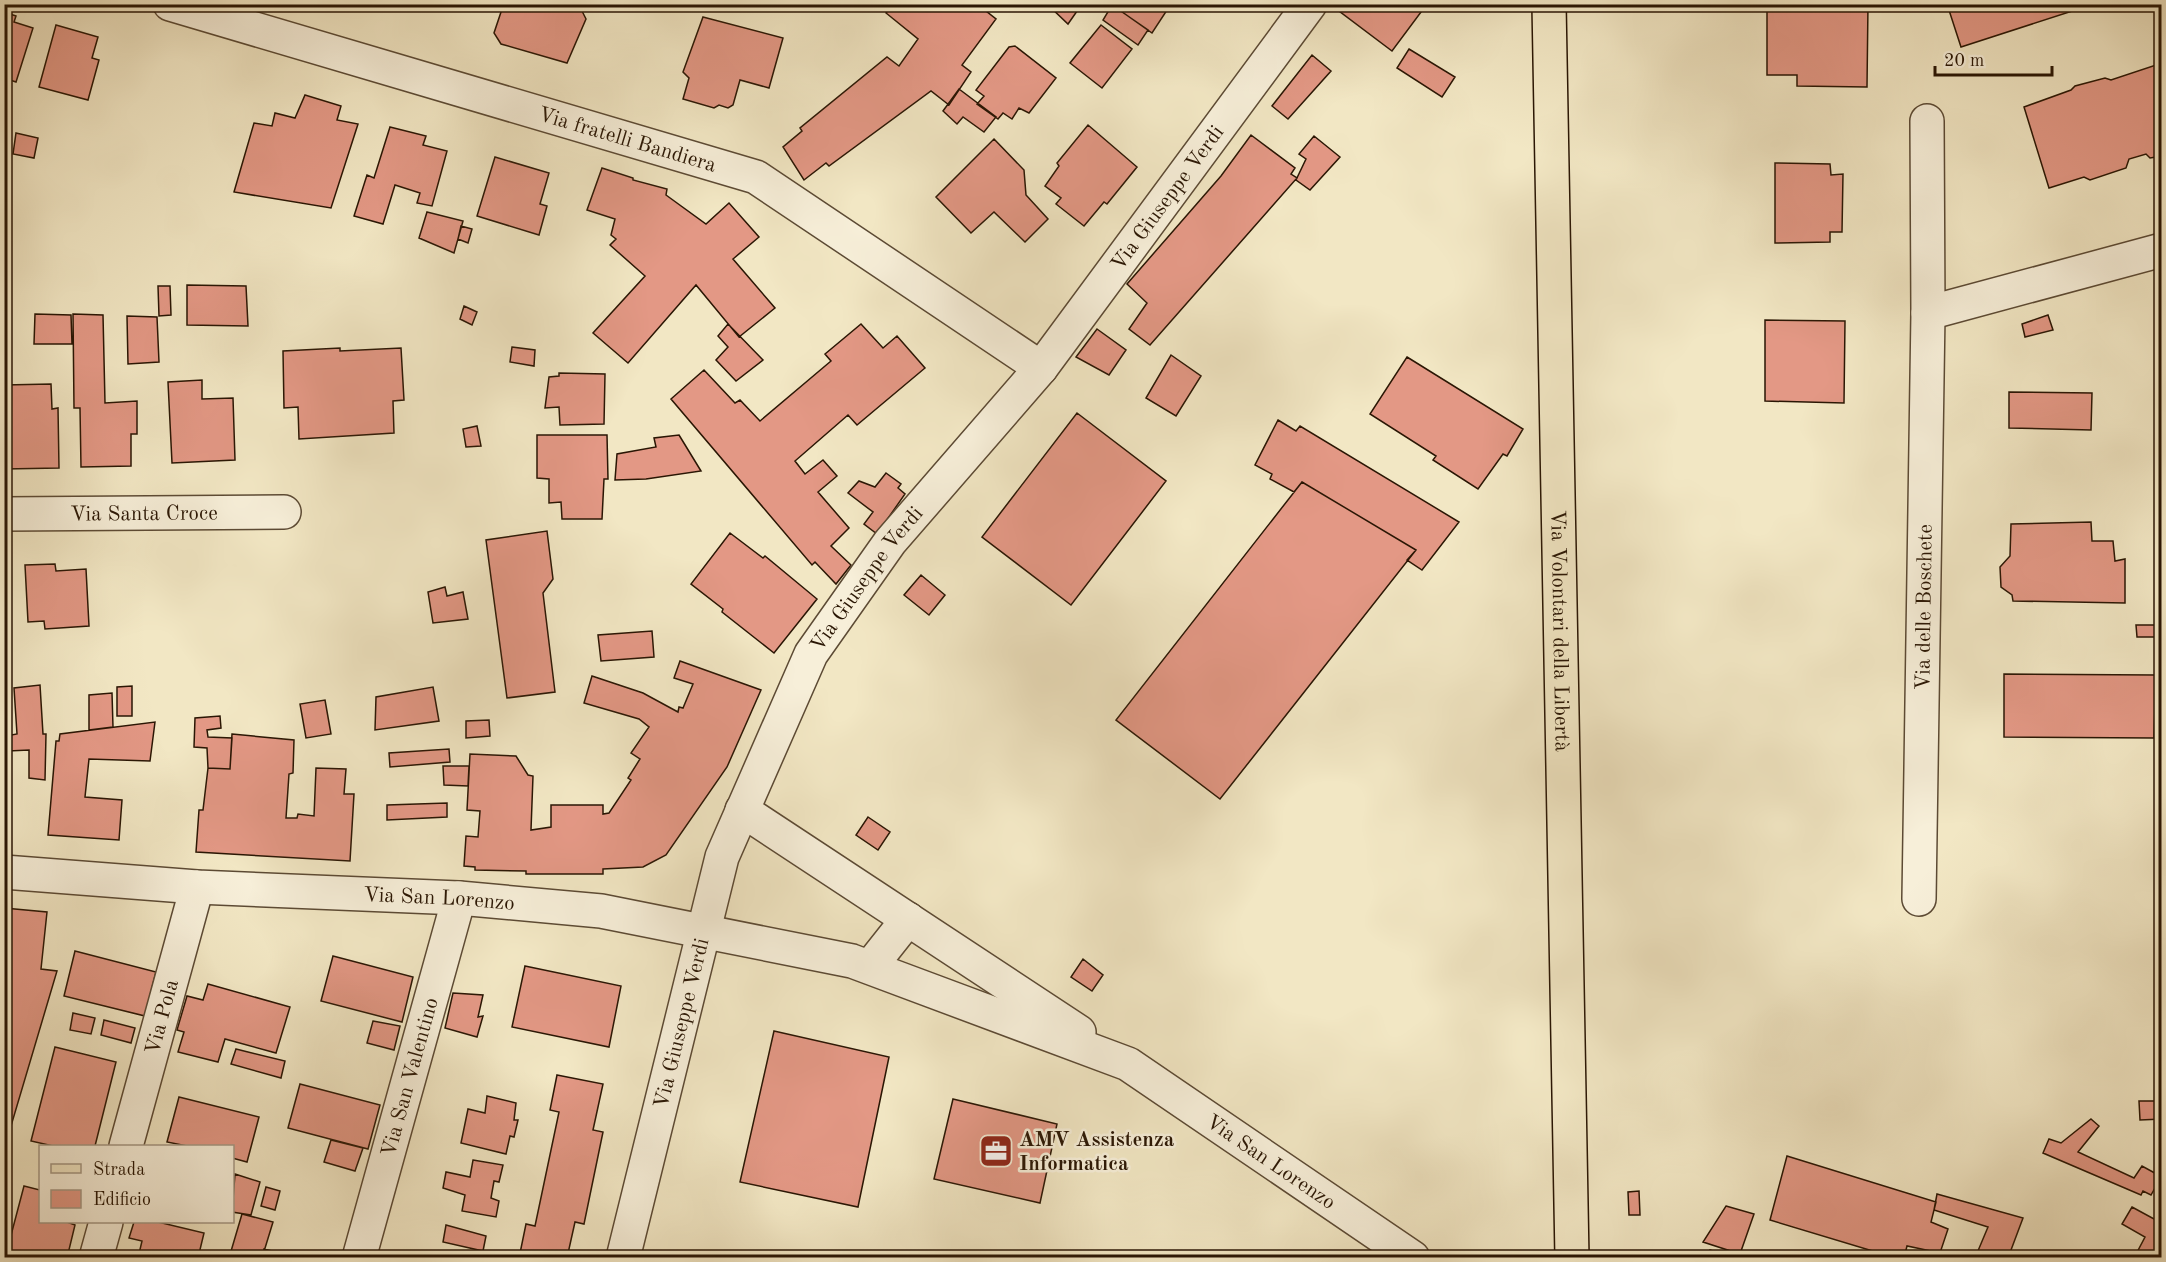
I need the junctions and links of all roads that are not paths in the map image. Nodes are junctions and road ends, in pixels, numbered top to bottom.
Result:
1 (170, 4) edge
2 (1310, 4) edge
3 (1549, 4) edge
4 (1927, 121) dead end
5 (2162, 250) edge
6 (1928, 313) junction
7 (1041, 368) junction
8 (284, 513) dead end
9 (4, 514) edge
10 (742, 810) junction
11 (4, 872) edge
12 (197, 888) junction
13 (459, 898) junction
14 (1919, 898) dead end
15 (908, 919) junction
16 (702, 931) junction
17 (870, 967) junction
18 (1128, 1064) junction
19 (126, 1145) edge
20 (104, 1223) edge
21 (96, 1257) edge
22 (359, 1257) edge
23 (623, 1257) edge
24 (1413, 1257) edge
25 (1572, 1257) edge

1 - 7 street, Via fratelli Bandiera
2 - 7 street, Via Giuseppe Verdi
3 - 25 main road, Via Volontari della Libertà
4 - 6 street, Via delle Boschete
5 - 6 street
6 - 14 street, Via delle Boschete
7 - 10 street, Via Giuseppe Verdi
8 - 9 street, Via Santa Croce
10 - 15 street, Via San Lorenzo
10 - 16 street, Via Giuseppe Verdi
11 - 12 street, Via San Lorenzo
12 - 13 street, Via San Lorenzo
12 - 19 street, Via Pola
13 - 16 street, Via San Lorenzo
13 - 22 street, Via San Valentino
15 - 17 street
15 - 18 street, Via San Lorenzo
16 - 17 street, Via San Lorenzo
16 - 23 street, Via Giuseppe Verdi
17 - 18 street, Via San Lorenzo
18 - 24 street, Via San Lorenzo
20 - 21 street

